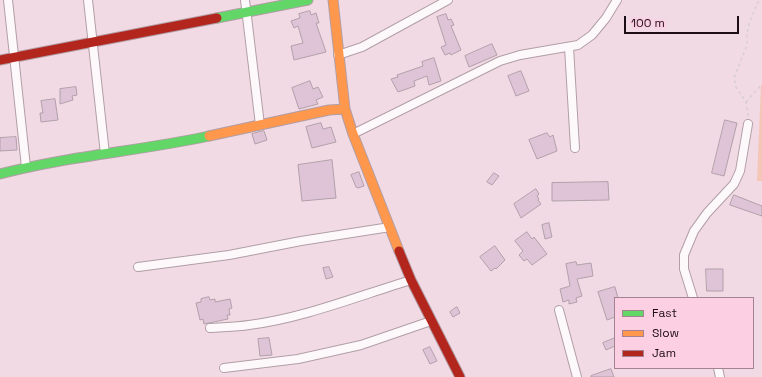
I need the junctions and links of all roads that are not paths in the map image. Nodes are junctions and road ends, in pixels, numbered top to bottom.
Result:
1 (8, 0) edge
2 (88, 0) edge
3 (246, 0) edge
4 (308, 0) edge
5 (333, 0) edge
6 (448, 0) edge
7 (617, 0) edge
8 (247, 13) junction
9 (91, 42) junction
10 (569, 47) junction
11 (338, 55) junction
12 (14, 57) junction
13 (0, 60) edge
14 (345, 109) junction
15 (748, 124) road end
16 (260, 125) junction
17 (353, 134) junction
18 (575, 148) dead end
19 (105, 154) junction
20 (26, 167) junction
21 (0, 174) edge
22 (390, 227) junction
23 (138, 267) dead end
24 (411, 280) junction
25 (693, 297) edge
26 (559, 310) dead end
27 (431, 321) junction
28 (210, 328) dead end
29 (224, 368) dead end
30 (460, 377) edge
31 (577, 377) edge

1 - 12 street
2 - 9 street
3 - 8 street
4 - 8 street
5 - 11 street
6 - 11 street
7 - 10 street
8 - 9 street
8 - 16 street
9 - 12 street
9 - 19 street
10 - 17 street
10 - 18 street
11 - 14 street
12 - 13 street
12 - 20 street
14 - 16 street
14 - 17 street
15 - 25 street
16 - 19 street
17 - 22 street
19 - 20 street
20 - 21 street
22 - 23 street
22 - 24 street
24 - 27 street
24 - 28 street
26 - 31 street
27 - 29 street
27 - 30 street

